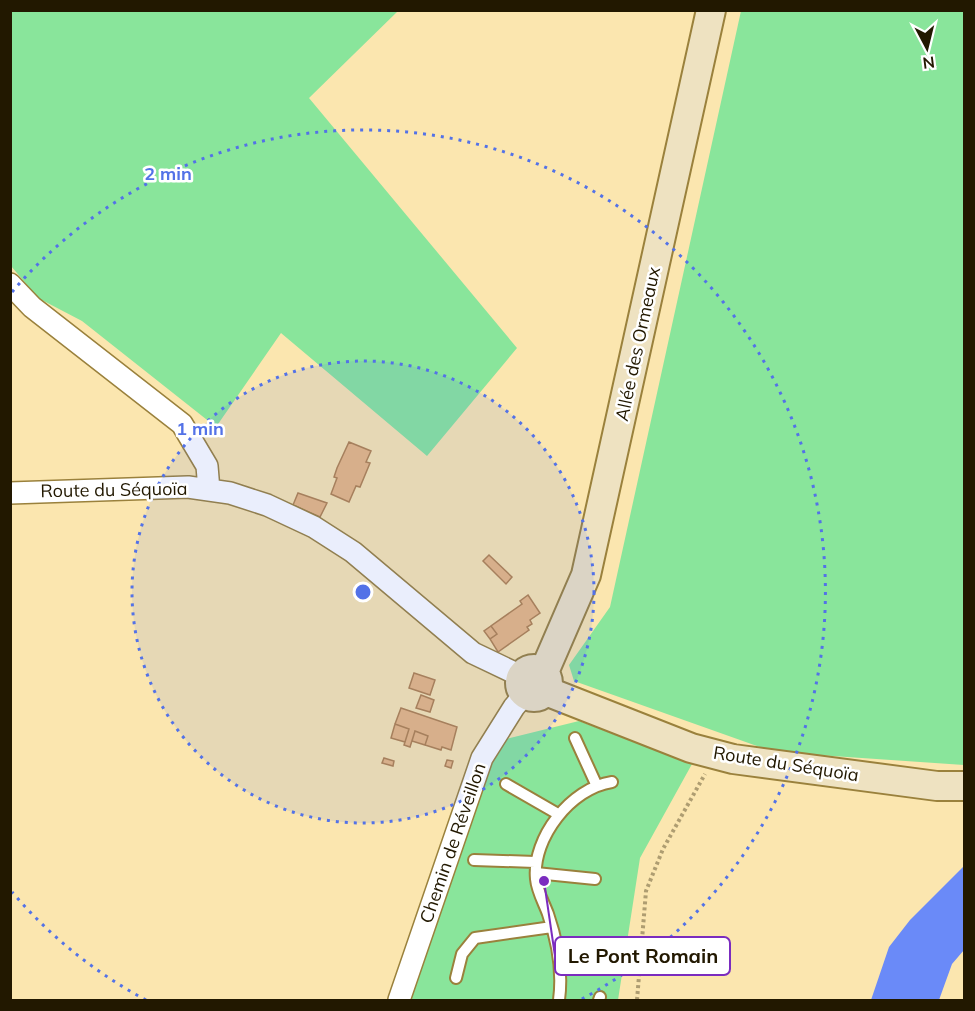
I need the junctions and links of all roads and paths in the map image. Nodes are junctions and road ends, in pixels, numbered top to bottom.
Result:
1 (711, 10) edge
2 (10, 284) edge
3 (209, 490) junction
4 (10, 493) edge
5 (534, 683) junction
6 (575, 738) dead end
7 (715, 754) junction
8 (612, 782) dead end
9 (506, 784) dead end
10 (596, 784) junction
11 (964, 786) edge
12 (558, 814) junction
13 (474, 861) dead end
14 (535, 867) junction
15 (595, 879) dead end
16 (552, 927) junction
17 (613, 943) dead end
18 (558, 946) junction
19 (456, 978) dead end
20 (399, 1000) edge
21 (559, 1000) edge
22 (637, 1000) edge

1 - 5 street, Allée des Ormeaux
2 - 3 street
3 - 4 street, Route du Séquoïa
3 - 5 street, Route du Séquoïa
5 - 7 street, Route du Séquoïa
5 - 20 street, Chemin de Réveillon
6 - 10 lane
7 - 11 street, Route du Séquoïa
7 - 22 path
8 - 10 lane
9 - 12 lane
10 - 12 lane
12 - 14 lane
13 - 14 lane
14 - 15 lane
14 - 16 lane
16 - 18 lane
16 - 19 lane
17 - 18 lane
18 - 21 lane

